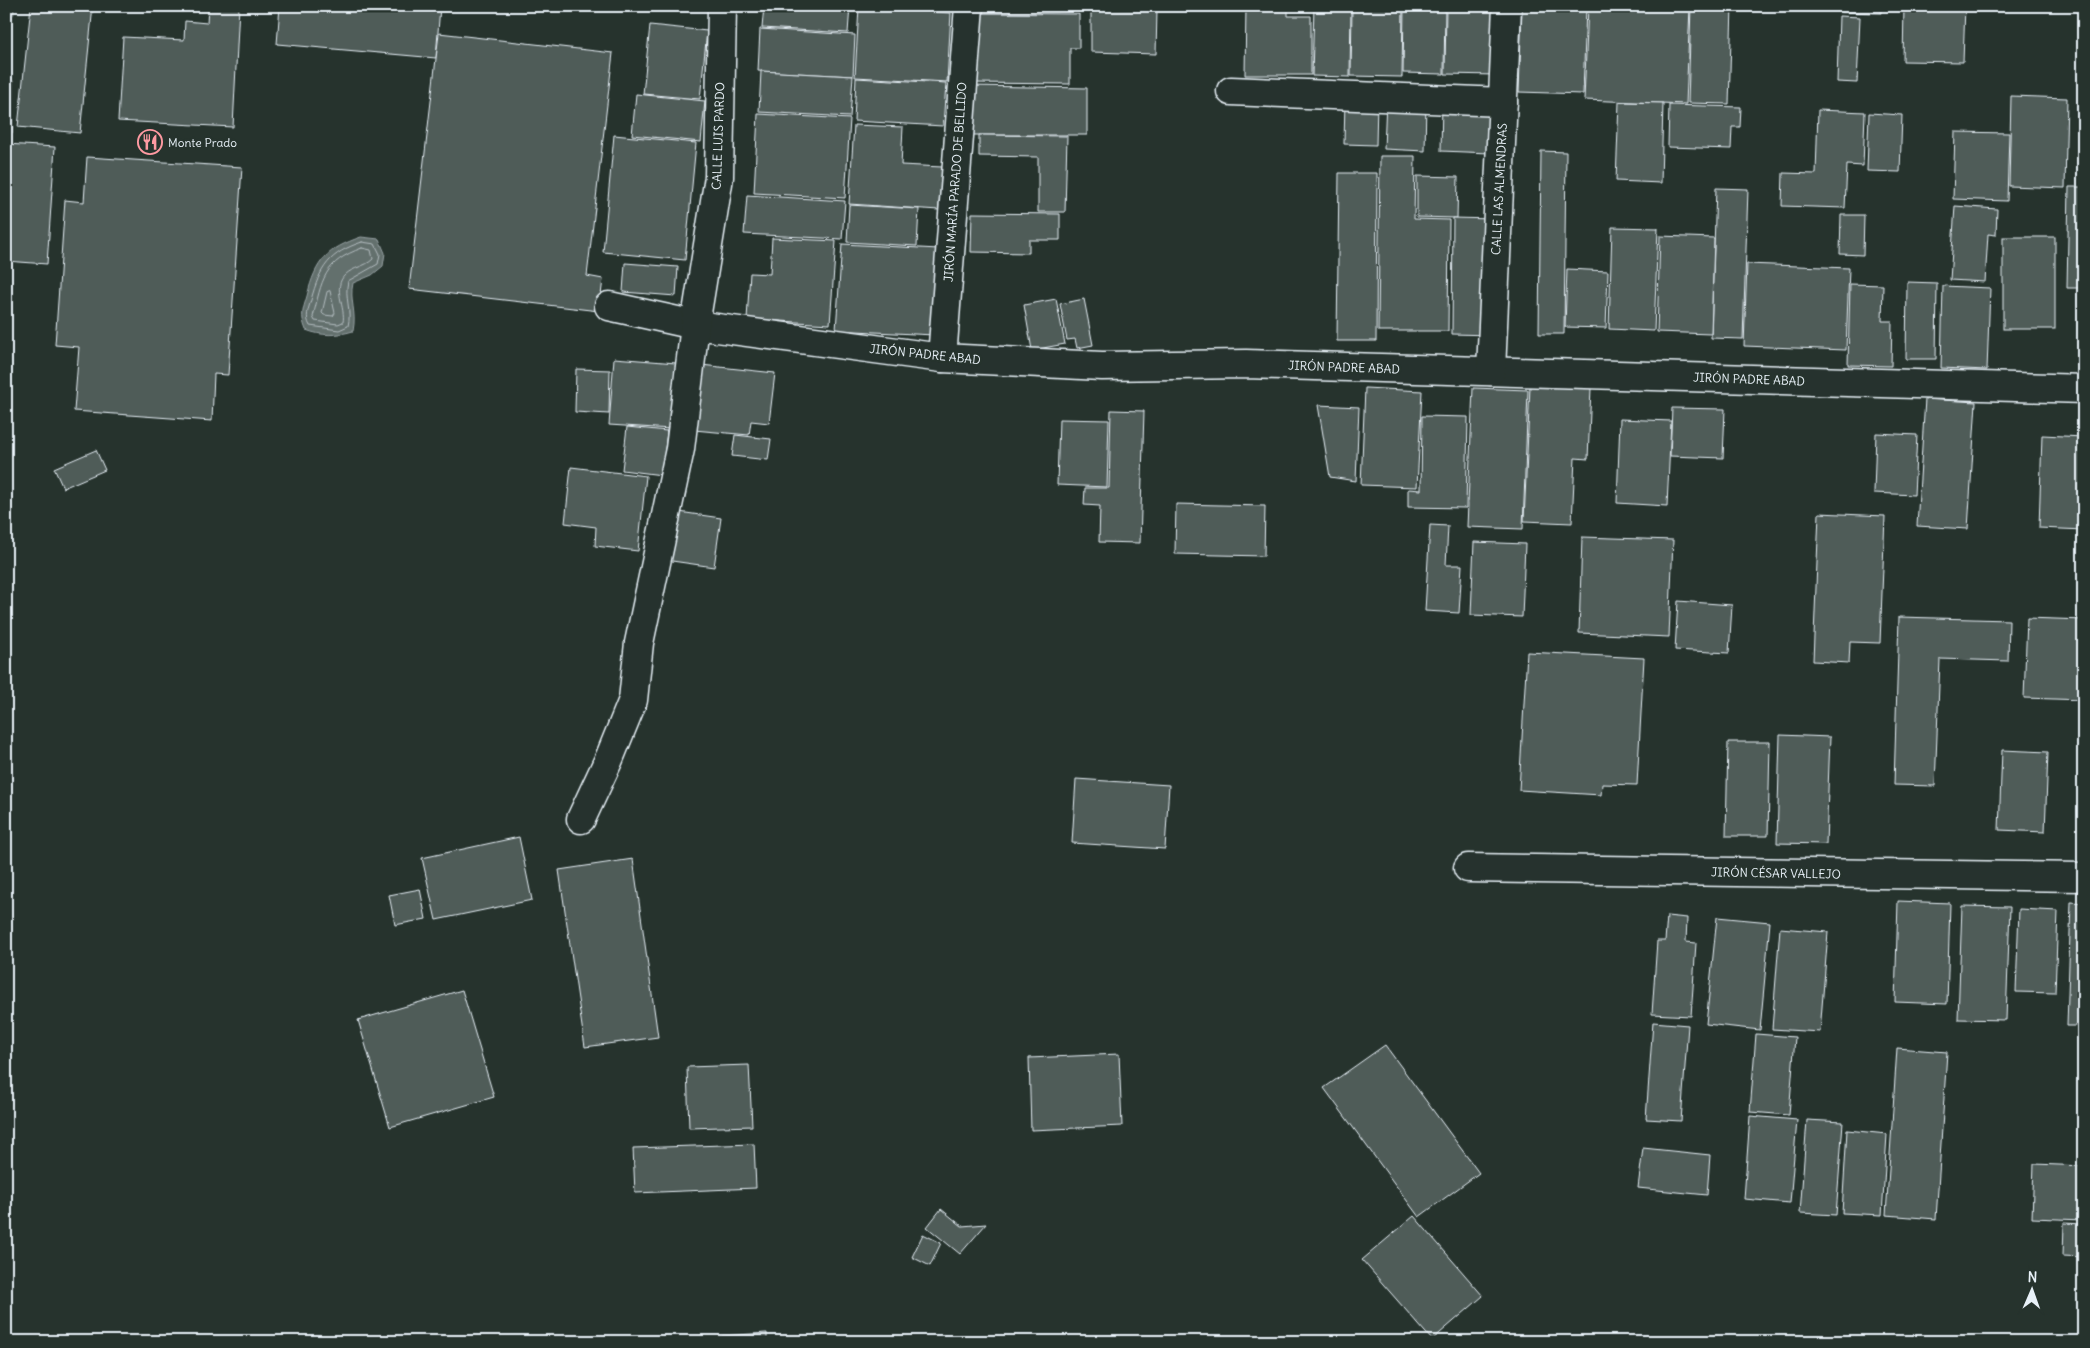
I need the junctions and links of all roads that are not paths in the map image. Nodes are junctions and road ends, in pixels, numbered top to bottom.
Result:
1 (722, 6) edge
2 (969, 6) edge
3 (1507, 6) edge
4 (1231, 90) dead end
5 (1503, 102) junction
6 (609, 306) dead end
7 (695, 325) junction
8 (942, 358) junction
9 (1491, 372) junction
10 (2084, 389) edge
11 (580, 819) dead end
12 (1468, 868) dead end
13 (2084, 877) edge

1 - 7 street, CALLE LUIS PARDO
2 - 8 street, JIRÓN MARÍA PARADO DE BELLIDO
3 - 5 street, CALLE LAS ALMENDRAS
4 - 5 street
5 - 9 street, CALLE LAS ALMENDRAS
6 - 7 street, JIRÓN PADRE ABAD
7 - 8 street, JIRÓN PADRE ABAD
7 - 11 street, CALLE LUIS PARDO
8 - 9 street, JIRÓN PADRE ABAD
9 - 10 street, JIRÓN PADRE ABAD
12 - 13 street, JIRÓN CÉSAR VALLEJO

